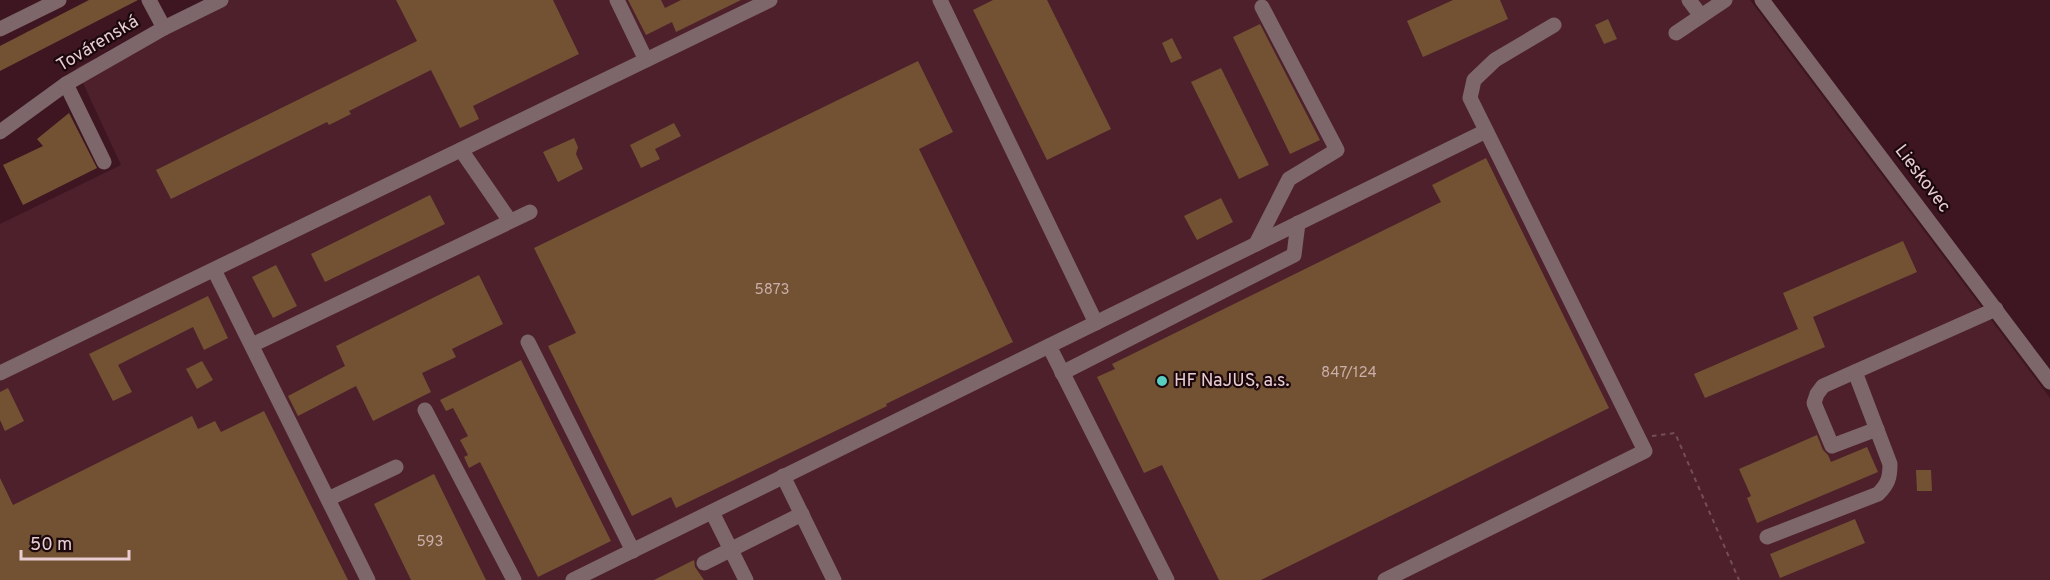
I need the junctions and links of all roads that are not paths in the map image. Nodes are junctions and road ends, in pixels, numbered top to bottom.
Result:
1 (59, 0) edge
2 (149, 0) edge
3 (221, 0) edge
4 (617, 0) edge
5 (770, 0) edge
6 (940, 0) edge
7 (1689, 0) edge
8 (1725, 0) edge
9 (1762, 0) edge
10 (1262, 7) dead end
11 (1701, 16) junction
12 (1554, 25) dead end
13 (164, 28) junction
14 (0, 29) edge
15 (1676, 33) dead end
16 (646, 60) junction
17 (66, 84) junction
18 (1486, 130) junction
19 (0, 132) edge
20 (461, 150) junction
21 (104, 162) dead end
22 (530, 212) dead end
23 (510, 221) junction
24 (1298, 223) junction
25 (1256, 244) junction
26 (214, 270) junction
27 (1996, 309) junction
28 (1096, 323) junction
29 (528, 342) dead end
30 (252, 345) junction
31 (1049, 346) junction
32 (1855, 372) junction
33 (0, 373) edge
34 (1062, 373) junction
35 (2050, 382) edge
36 (425, 410) dead end
37 (1877, 429) junction
38 (396, 467) dead end
39 (783, 477) junction
40 (328, 499) junction
41 (712, 512) junction
42 (802, 514) junction
43 (1767, 537) dead end
44 (731, 549) junction
45 (633, 551) junction
46 (704, 563) dead end
47 (368, 580) edge
48 (514, 580) edge
49 (573, 580) edge
50 (746, 580) edge
51 (834, 580) edge
52 (1167, 580) edge
53 (1385, 580) edge

1 - 14 lane
2 - 13 lane
3 - 13 lane, Továrenská
4 - 16 lane
5 - 16 lane
6 - 28 lane
7 - 11 lane
8 - 11 lane
9 - 27 lane, Lieskovec
10 - 25 lane
11 - 15 lane
12 - 18 lane
13 - 17 lane, Továrenská
16 - 20 lane
17 - 19 lane, Továrenská
17 - 21 lane
18 - 24 lane
18 - 53 lane
20 - 23 lane
20 - 26 lane
22 - 23 lane
23 - 30 lane
24 - 25 lane
24 - 34 lane
25 - 28 lane
26 - 30 lane
26 - 33 lane
27 - 32 lane
27 - 35 lane, Lieskovec
28 - 31 lane
29 - 45 lane
30 - 40 lane
31 - 34 lane
31 - 39 lane
32 - 37 lane
32 - 37 lane
34 - 52 lane
36 - 48 lane
37 - 43 lane
38 - 40 lane
39 - 41 lane
39 - 42 lane
40 - 47 lane
41 - 44 lane
41 - 45 lane
42 - 44 lane
42 - 51 lane
44 - 46 lane
44 - 50 lane
45 - 49 lane

